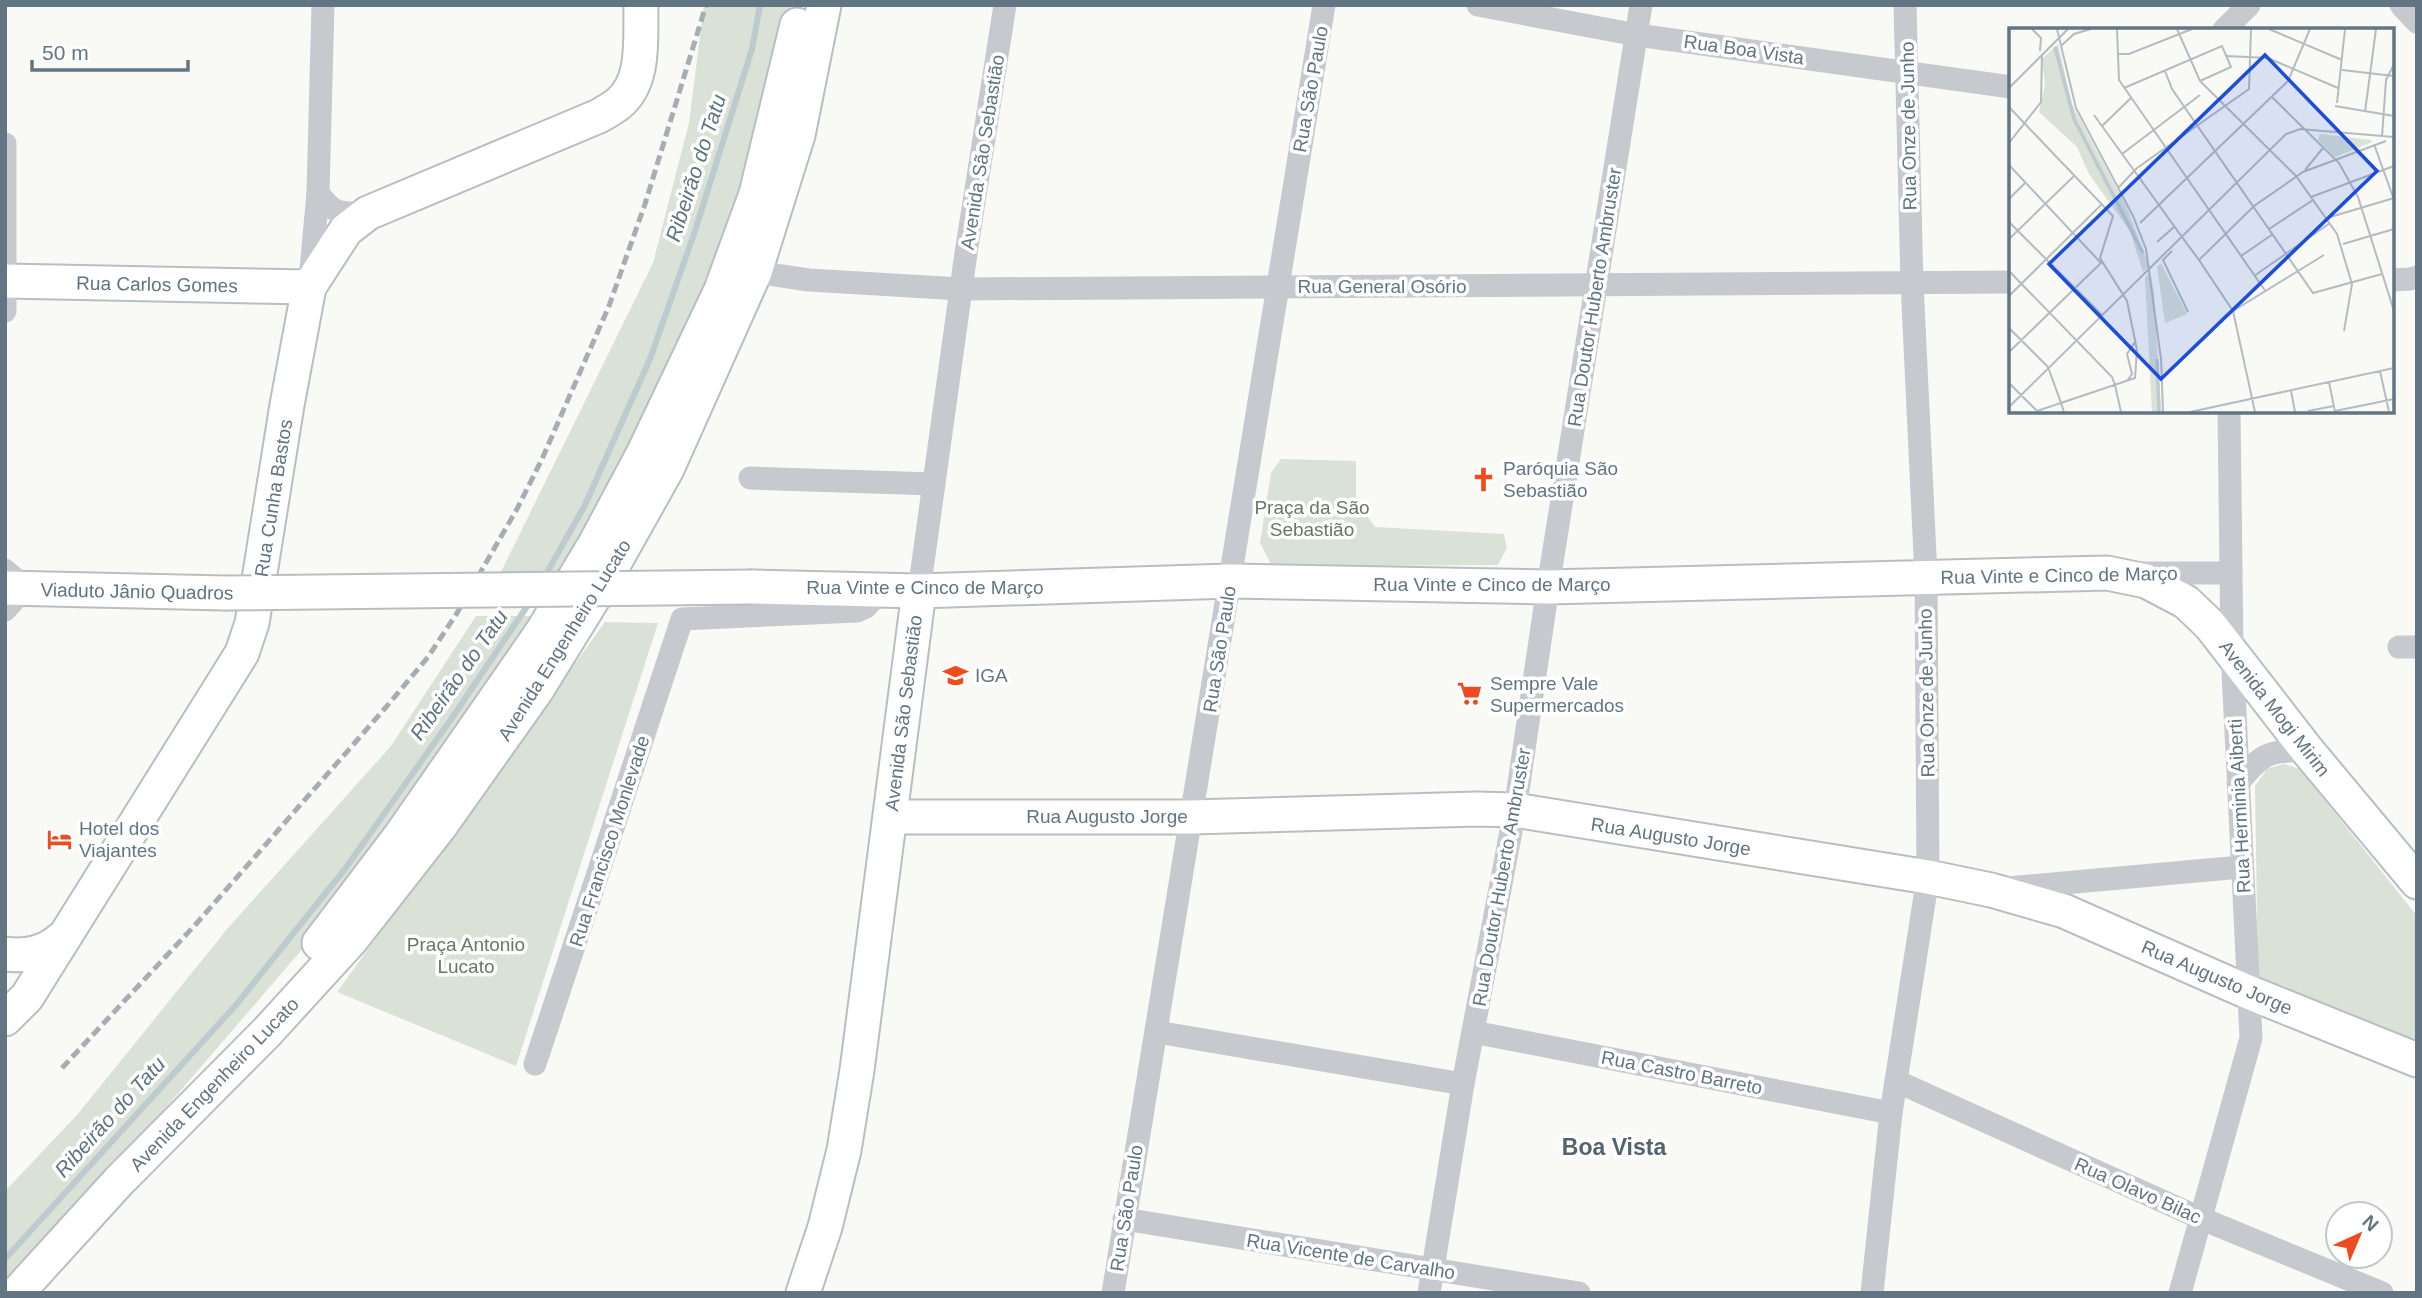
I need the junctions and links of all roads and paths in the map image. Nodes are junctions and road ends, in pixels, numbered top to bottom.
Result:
1 (323, 5) edge
2 (641, 5) edge
3 (802, 5) edge
4 (824, 5) edge
5 (1005, 5) edge
6 (1324, 5) edge
7 (1478, 5) edge
8 (1641, 5) edge
9 (1905, 5) edge
10 (2249, 5) edge
11 (2400, 5) edge
12 (2417, 22) edge
13 (2226, 28) edge
14 (1636, 35) junction
15 (1907, 71) junction
16 (2009, 87) edge
17 (5, 144) edge
18 (318, 193) junction
19 (756, 194) junction
20 (368, 214) junction
21 (755, 272) junction
22 (2417, 277) edge
23 (2394, 280) edge
24 (2009, 282) edge
25 (1912, 283) junction
26 (1596, 285) junction
27 (1276, 286) junction
28 (309, 287) junction
29 (961, 289) junction
30 (6, 291) edge
31 (2229, 413) edge
32 (750, 478) dead end
33 (934, 484) junction
34 (2107, 573) junction
35 (2231, 573) junction
36 (1926, 576) junction
37 (1230, 582) junction
38 (752, 587) joint
39 (1548, 587) junction
40 (10, 589) edge
41 (881, 590) junction
42 (919, 591) junction
43 (2232, 651) junction
44 (2306, 750) junction
45 (2238, 783) junction
46 (1515, 810) junction
47 (890, 817) junction
48 (1192, 817) junction
49 (2241, 867) junction
50 (1928, 877) junction
51 (2417, 882) edge
52 (1991, 890) junction
53 (62, 938) junction
54 (5, 954) edge
55 (2248, 992) junction
56 (5, 1019) edge
57 (1473, 1031) junction
58 (1157, 1032) junction
59 (2417, 1060) edge
60 (535, 1064) dead end
61 (1896, 1081) junction
62 (1463, 1084) junction
63 (1891, 1113) junction
64 (119, 1181) junction
65 (2200, 1218) junction
66 (1124, 1219) junction
67 (1433, 1269) junction
68 (17, 1293) edge
69 (803, 1293) edge
70 (1113, 1293) edge
71 (1429, 1293) edge
72 (1578, 1293) edge
73 (1872, 1293) edge
74 (2179, 1293) edge
75 (2382, 1293) edge

1 - 18 street, Rua Cunha Bastos
2 - 20 main road
3 - 19 main road, Avenida Engenheiro Lucato
4 - 21 main road, Avenida Engenheiro Lucato
5 - 29 street, Avenida São Sebastião
6 - 27 street, Rua São Paulo
7 - 14 street, Rua Boa Vista
8 - 14 street, Rua Doutor Huberto Ambruster
9 - 15 street, Rua Onze de Junho
10 - 13 street
11 - 12 street
14 - 15 street, Rua Boa Vista
14 - 26 street, Rua Doutor Huberto Ambruster
15 - 16 street, Rua Boa Vista
15 - 25 street, Rua Onze de Junho
17 - 30 street
18 - 20 street
18 - 28 street, Rua Cunha Bastos
19 - 21 main road
19 - 64 main road, Avenida Engenheiro Lucato
20 - 28 main road
21 - 29 street, Rua General Osório
21 - 64 main road, Avenida Engenheiro Lucato
22 - 23 street
24 - 25 street, Rua General Osório
25 - 26 street, Rua General Osório
25 - 36 street, Rua Onze de Junho
26 - 27 street, Rua General Osório
26 - 39 street, Rua Doutor Huberto Ambruster
27 - 29 street, Rua General Osório
27 - 37 street, Rua São Paulo
28 - 30 main road, Rua Carlos Gomes
28 - 53 main road, Rua Cunha Bastos
29 - 33 street, Avenida São Sebastião
31 - 35 street, Rua Herminia Aiberti
32 - 33 street
33 - 42 street, Avenida São Sebastião
34 - 35 street, Rua Vinte e Cinco de Março
34 - 36 main road, Rua Vinte e Cinco de Março
34 - 43 main road, Avenida Mogi Mirim
35 - 43 street, Rua Herminia Aiberti
36 - 39 main road, Rua Vinte e Cinco de Março
36 - 50 street, Rua Onze de Junho
37 - 39 main road, Rua Vinte e Cinco de Março
37 - 42 main road, Rua Vinte e Cinco de Março
37 - 48 street, Rua São Paulo
38 - 40 main road, Viaduto Jânio Quadros, bridge
38 - 41 main road, Rua Vinte e Cinco de Março
39 - 46 street, Rua Doutor Huberto Ambruster
41 - 42 main road, Rua Vinte e Cinco de Março
41 - 60 street, Rua Francisco Monlevade
42 - 47 main road, Avenida São Sebastião
43 - 44 main road, Avenida Mogi Mirim
43 - 45 street, Rua Herminia Aiberti
44 - 45 street
44 - 51 main road, Avenida Mogi Mirim
45 - 49 street, Rua Herminia Aiberti
46 - 48 main road, Rua Augusto Jorge
46 - 50 main road, Rua Augusto Jorge
46 - 57 street, Rua Doutor Huberto Ambruster
47 - 48 main road, Rua Augusto Jorge
47 - 69 main road, Avenida São Sebastião
48 - 58 street, Rua São Paulo
49 - 52 street
49 - 55 street, Rua Herminia Aiberti
50 - 52 main road, Rua Augusto Jorge
50 - 61 street, Rua Onze de Junho
52 - 55 main road, Rua Augusto Jorge
53 - 54 main road, Rua Cunha Bastos
53 - 56 main road, Rua Cunha Bastos
55 - 59 main road, Rua Augusto Jorge
55 - 65 street, Rua Herminia Aiberti
57 - 62 street, Rua Doutor Huberto Ambruster
57 - 63 street, Rua Castro Barreto
58 - 62 street
58 - 66 street, Rua São Paulo
61 - 63 street, Rua Onze de Junho
61 - 65 street, Rua Olavo Bilac
62 - 67 street, Rua Doutor Huberto Ambruster
63 - 73 street, Rua Onze de Junho
64 - 68 main road
65 - 74 street, Rua Herminia Aiberti
65 - 75 street, Rua Olavo Bilac
66 - 67 street, Rua Vicente de Carvalho
66 - 70 street, Rua São Paulo
67 - 71 street, Rua Doutor Huberto Ambruster
67 - 72 street, Rua Vicente de Carvalho

